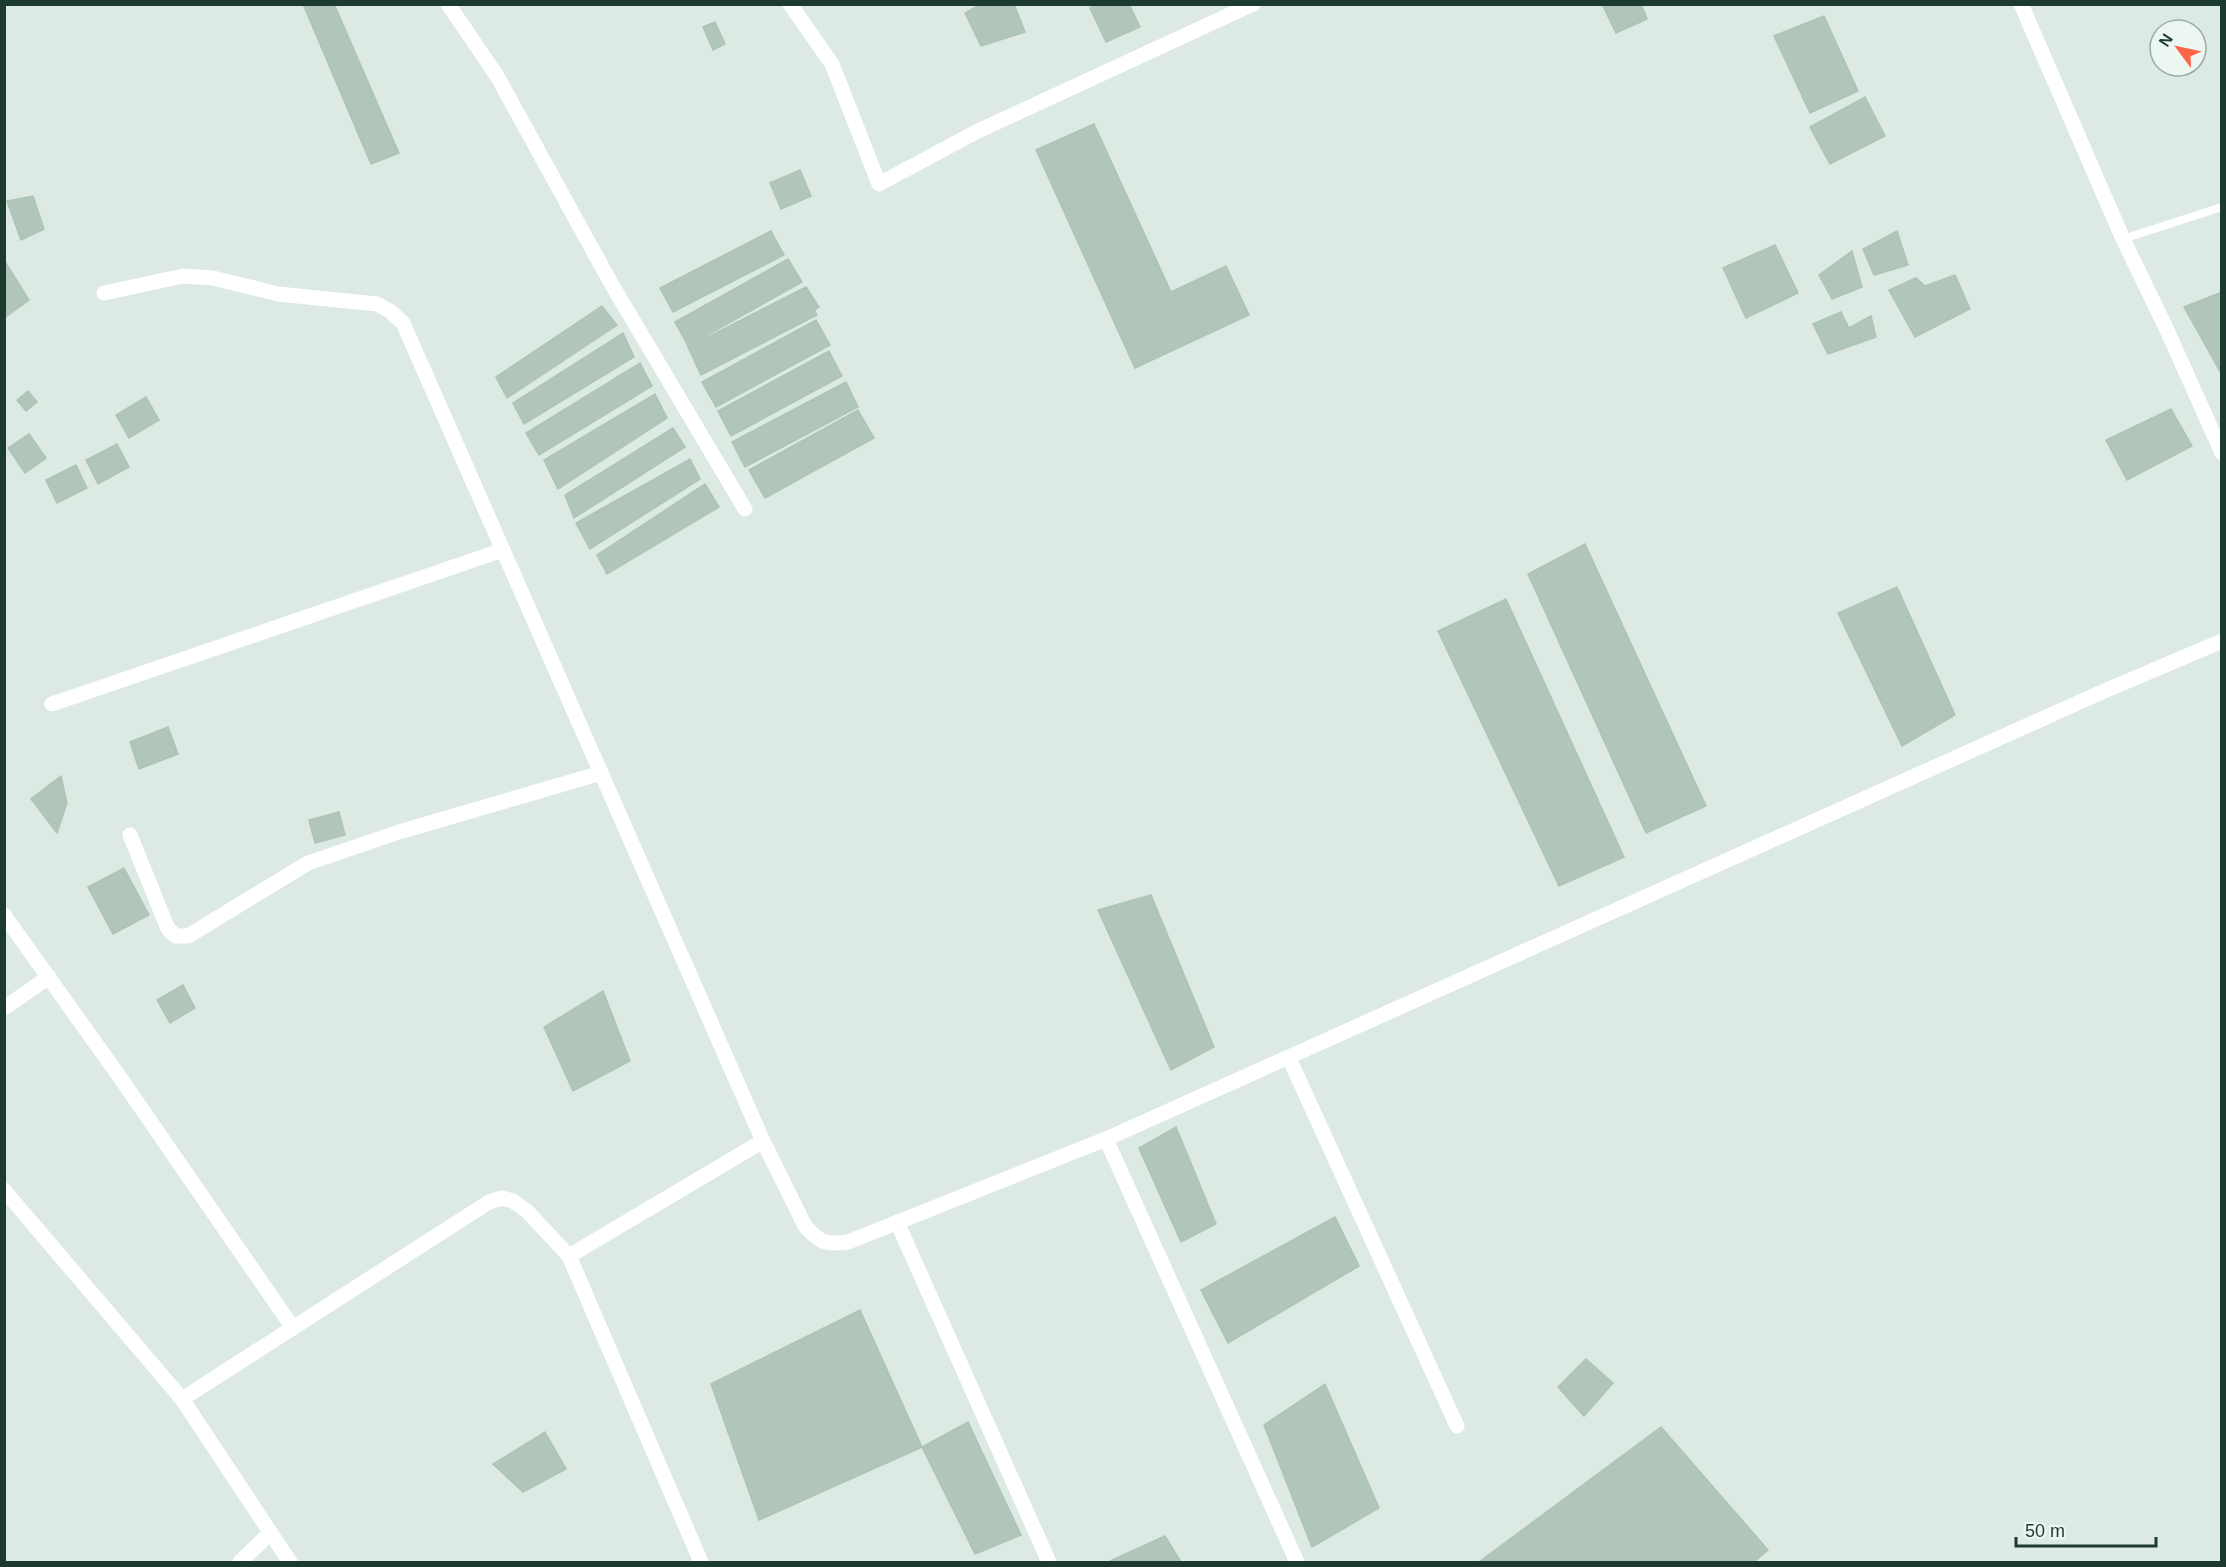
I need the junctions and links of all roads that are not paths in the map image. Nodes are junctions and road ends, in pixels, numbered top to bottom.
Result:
1 (448, 4) edge
2 (790, 4) edge
3 (1254, 4) edge
4 (2021, 4) edge
5 (2222, 207) edge
6 (2123, 239) junction
7 (104, 293) dead end
8 (2222, 453) edge
9 (745, 509) dead end
10 (503, 550) junction
11 (2222, 641) edge
12 (52, 704) dead end
13 (601, 773) junction
14 (130, 835) dead end
15 (4, 915) edge
16 (49, 977) junction
17 (4, 1008) edge
18 (1289, 1058) junction
19 (1106, 1138) junction
20 (763, 1141) junction
21 (4, 1190) edge
22 (897, 1222) junction
23 (569, 1256) junction
24 (293, 1328) junction
25 (182, 1399) junction
26 (1457, 1426) dead end
27 (270, 1533) junction
28 (240, 1563) edge
29 (290, 1563) edge
30 (701, 1563) edge
31 (1049, 1563) edge
32 (1297, 1563) edge

1 - 9 street
2 - 3 street
4 - 6 street
5 - 6 lane
6 - 8 street
7 - 10 street
10 - 12 street
10 - 13 street
11 - 18 street
13 - 14 street
13 - 20 street
15 - 16 street
16 - 17 street
16 - 24 street
18 - 19 street
18 - 26 street
19 - 22 street
19 - 32 street
20 - 22 street
20 - 23 street
21 - 25 street
22 - 31 street
23 - 24 street
23 - 30 street
24 - 25 street
25 - 27 street
27 - 28 street
27 - 29 street

